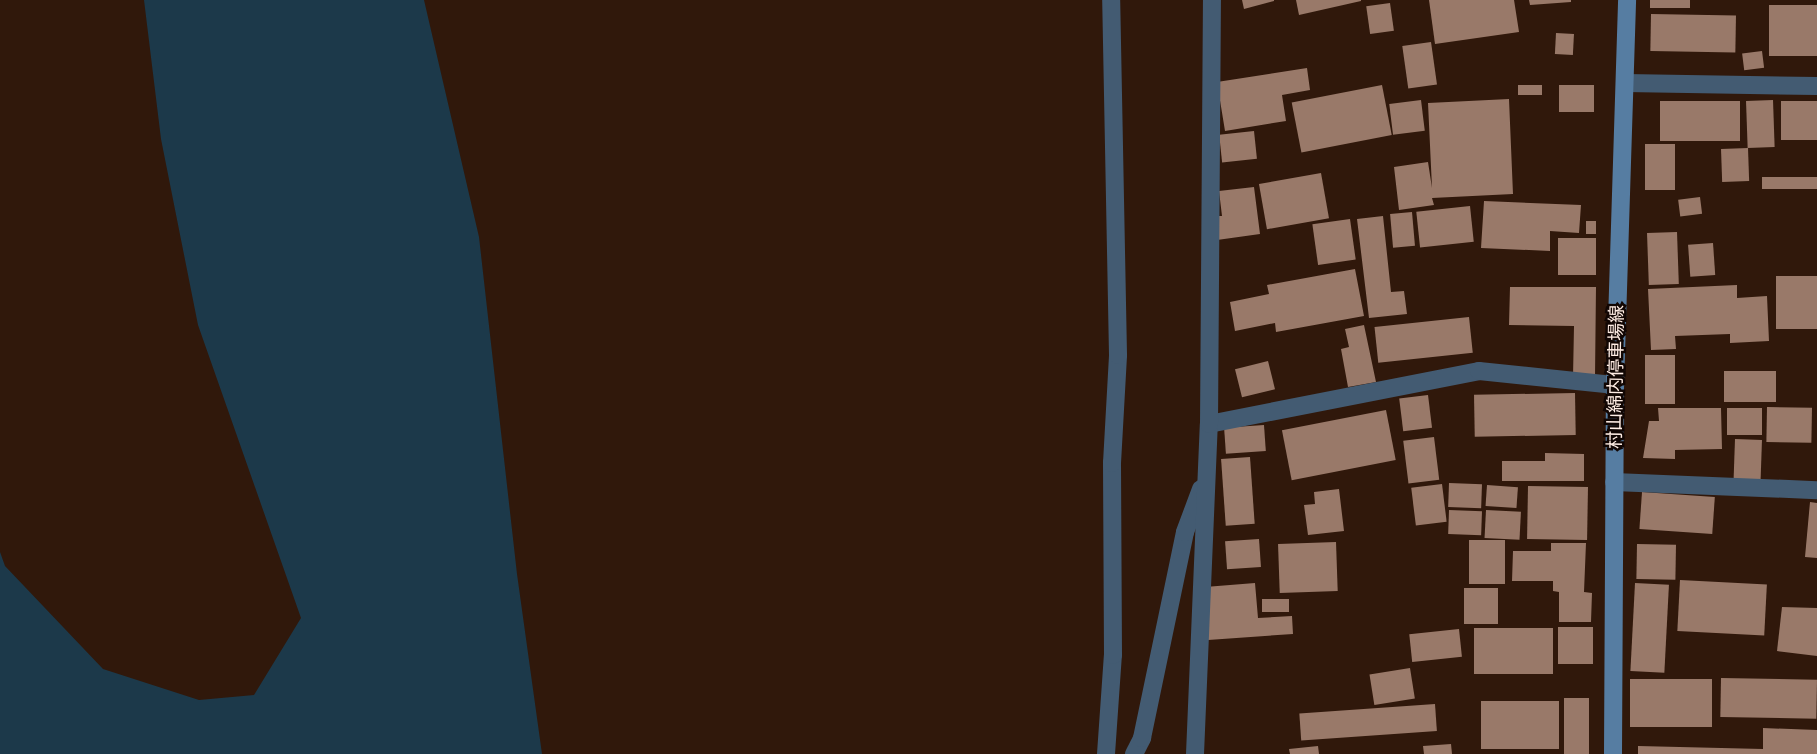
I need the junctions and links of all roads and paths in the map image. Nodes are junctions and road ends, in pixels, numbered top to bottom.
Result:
1 (1111, 0) edge
2 (1212, 0) edge
3 (1627, 0) edge
4 (1625, 83) junction
5 (1817, 86) edge
6 (1615, 385) junction
7 (1209, 424) junction
8 (1207, 471) junction
9 (1614, 482) junction
10 (1817, 490) edge
11 (1106, 754) edge
12 (1134, 754) edge
13 (1195, 754) edge
14 (1613, 754) edge

1 - 11 street
2 - 7 street
3 - 4 main road, 村山綿内停車場線
4 - 5 street
4 - 6 main road, 村山綿内停車場線
6 - 7 street
6 - 9 main road, 村山綿内停車場線
7 - 8 street
8 - 12 street
8 - 13 street
9 - 10 street
9 - 14 main road, 村山綿内停車場線

